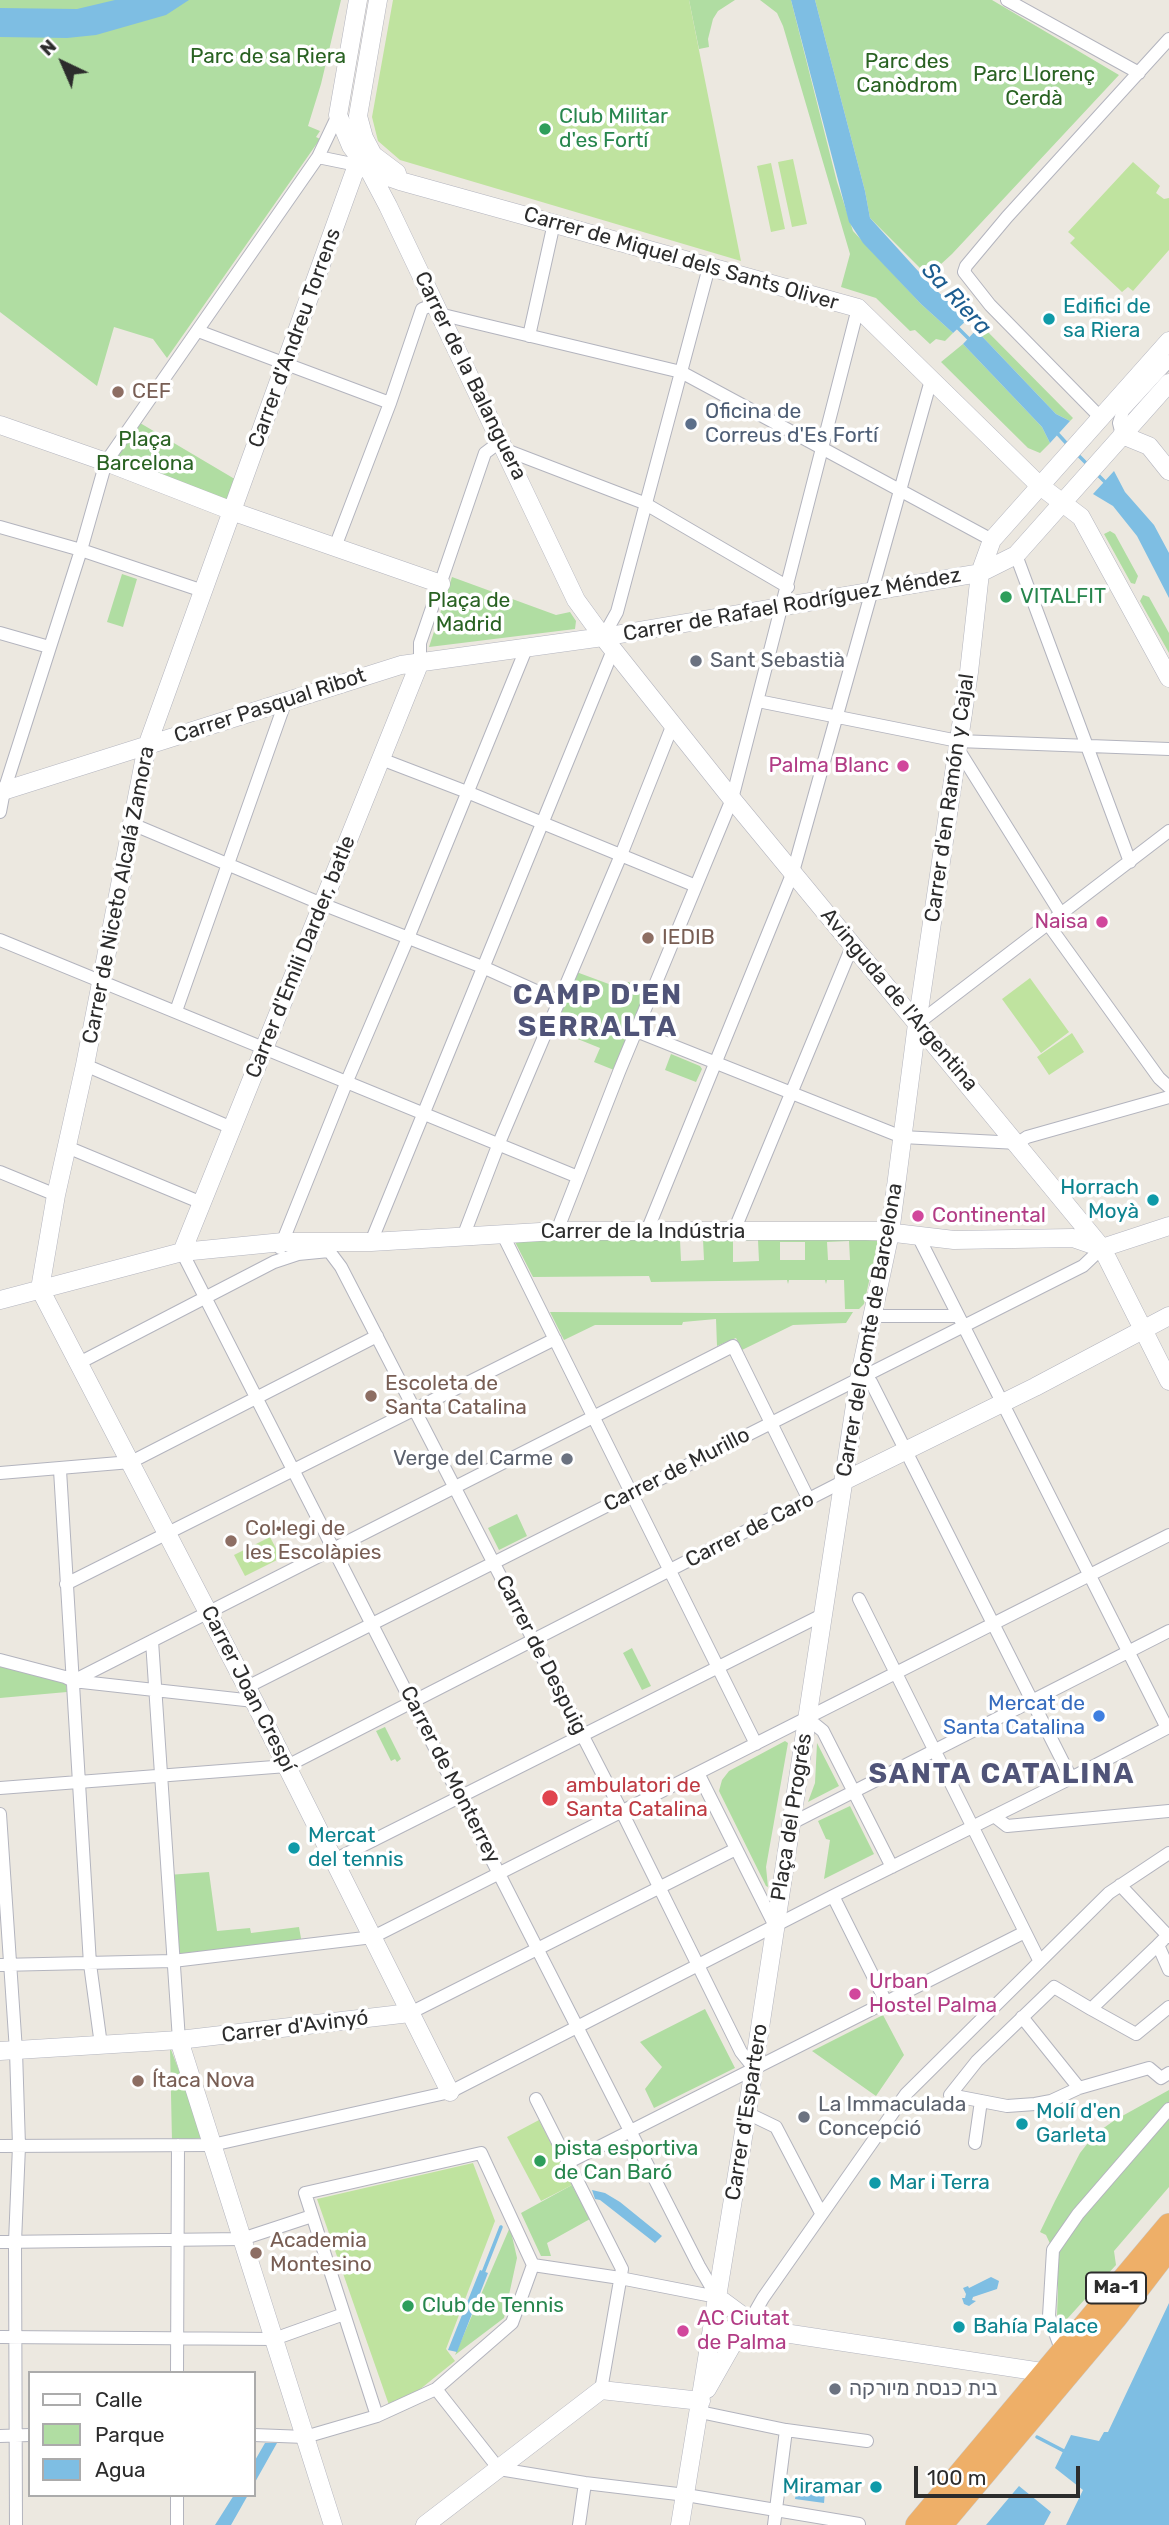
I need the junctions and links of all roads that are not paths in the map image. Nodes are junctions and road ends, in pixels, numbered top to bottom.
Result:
1 (358, 0) edge
2 (377, 0) edge
3 (1007, 0) edge
4 (1169, 39) edge
5 (1139, 73) junction
6 (338, 115) junction
7 (318, 156) junction
8 (363, 168) junction
9 (418, 186) junction
10 (554, 223) junction
11 (709, 267) junction
12 (858, 308) junction
13 (437, 309) junction
14 (198, 331) junction
15 (529, 336) junction
16 (1169, 341) edge
17 (1169, 361) edge
18 (286, 364) junction
19 (681, 372) junction
20 (931, 380) junction
21 (1169, 383) edge
22 (390, 403) junction
23 (1094, 423) junction
24 (0, 425) edge
25 (1116, 442) junction
26 (503, 446) junction
27 (1149, 446) junction
28 (823, 447) junction
29 (1169, 451) edge
30 (106, 462) junction
31 (1169, 471) edge
32 (1039, 485) junction
33 (900, 490) junction
34 (1062, 501) junction
35 (644, 503) junction
36 (232, 511) junction
37 (0, 527) edge
38 (992, 540) junction
39 (335, 547) junction
40 (81, 550) junction
41 (1016, 555) junction
42 (980, 573) junction
43 (441, 584) junction
44 (788, 587) junction
45 (203, 591) junction
46 (872, 592) junction
47 (783, 607) junction
48 (0, 633) edge
49 (608, 644) junction
50 (49, 648) junction
51 (526, 649) junction
52 (420, 662) junction
53 (1169, 678) edge
54 (286, 700) junction
55 (758, 701) junction
56 (837, 717) junction
57 (673, 724) junction
58 (958, 745) junction
59 (146, 746) junction
60 (1087, 748) junction
61 (1169, 749) edge
62 (381, 759) junction
63 (2, 791) edge
64 (467, 792) junction
65 (732, 799) junction
66 (0, 812) edge
67 (542, 823) junction
68 (132, 824) junction
69 (1169, 831) edge
70 (621, 855) junction
71 (1130, 862) junction
72 (228, 863) junction
73 (793, 872) junction
74 (696, 886) junction
75 (323, 904) junction
76 (1061, 914) junction
77 (1048, 924) junction
78 (408, 938) junction
79 (0, 940) edge
80 (853, 944) junction
81 (485, 968) junction
82 (101, 980) junction
83 (558, 1001) junction
84 (176, 1011) junction
85 (917, 1024) junction
86 (636, 1031) junction
87 (264, 1048) junction
88 (715, 1064) junction
89 (85, 1065) junction
90 (347, 1080) junction
91 (1169, 1087) edge
92 (790, 1093) junction
93 (1169, 1097) edge
94 (424, 1114) junction
95 (232, 1128) junction
96 (902, 1137) junction
97 (499, 1143) junction
98 (1018, 1143) junction
99 (66, 1147) junction
100 (0, 1172) edge
101 (578, 1177) junction
102 (56, 1195) junction
103 (202, 1203) junction
104 (1169, 1226) edge
105 (556, 1231) junction
106 (647, 1231) junction
107 (734, 1231) junction
108 (502, 1233) junction
109 (890, 1233) junction
110 (918, 1236) junction
111 (463, 1237) junction
112 (283, 1242) junction
113 (362, 1242) junction
114 (1102, 1248) junction
115 (182, 1252) junction
116 (266, 1267) junction
117 (341, 1267) junction
118 (40, 1289) junction
119 (206, 1298) junction
120 (0, 1300) edge
121 (872, 1316) junction
122 (1169, 1317) edge
123 (960, 1321) junction
124 (1143, 1330) junction
125 (377, 1336) junction
126 (555, 1339) junction
127 (79, 1363) junction
128 (859, 1379) junction
129 (1169, 1381) edge
130 (257, 1397) junction
131 (1002, 1403) junction
132 (415, 1410) junction
133 (593, 1417) junction
134 (771, 1423) junction
135 (905, 1451) junction
136 (131, 1462) junction
137 (60, 1470) junction
138 (294, 1471) junction
139 (0, 1474) edge
140 (844, 1481) junction
141 (455, 1487) junction
142 (631, 1493) junction
143 (809, 1500) junction
144 (168, 1534) junction
145 (1169, 1535) edge
146 (334, 1548) junction
147 (494, 1563) junction
148 (670, 1571) junction
149 (1090, 1575) junction
150 (66, 1584) junction
151 (859, 1599) dead end
152 (208, 1612) junction
153 (822, 1615) junction
154 (373, 1624) junction
155 (993, 1624) junction
156 (1169, 1631) edge
157 (534, 1640) junction
158 (152, 1641) junction
159 (1129, 1651) junction
160 (0, 1660) edge
161 (718, 1667) junction
162 (896, 1673) junction
163 (73, 1681) junction
164 (155, 1691) junction
165 (251, 1694) junction
166 (1032, 1701) junction
167 (412, 1702) junction
168 (807, 1718) junction
169 (1168, 1729) edge
170 (583, 1735) junction
171 (756, 1744) junction
172 (934, 1750) junction
173 (288, 1766) junction
174 (698, 1773) junction
175 (162, 1776) junction
176 (1071, 1777) junction
177 (78, 1782) junction
178 (0, 1788) edge
179 (853, 1791) junction
180 (461, 1796) junction
181 (1169, 1811) edge
182 (622, 1812) junction
183 (0, 1814) edge
184 (994, 1816) junction
185 (792, 1822) junction
186 (972, 1827) junction
187 (736, 1849) junction
188 (1169, 1853) edge
189 (334, 1860) junction
190 (892, 1867) junction
191 (500, 1873) junction
192 (1121, 1885) junction
193 (660, 1888) junction
194 (833, 1896) junction
195 (775, 1926) junction
196 (1025, 1932) junction
197 (1168, 1936) edge
198 (373, 1937) junction
199 (1158, 1945) junction
200 (539, 1949) junction
201 (1039, 1960) junction
202 (173, 1961) junction
203 (90, 1964) junction
204 (6, 1965) edge
205 (698, 1966) junction
206 (1169, 1970) edge
207 (886, 2002) junction
208 (1169, 2007) edge
209 (1091, 2008) junction
210 (410, 2013) junction
211 (1022, 2017) junction
212 (579, 2026) junction
213 (179, 2040) junction
214 (101, 2045) junction
215 (8, 2051) edge
216 (753, 2067) junction
217 (1169, 2073) edge
218 (1079, 2088) junction
219 (450, 2092) junction
220 (536, 2099) dead end
221 (981, 2101) junction
222 (1169, 2109) edge
223 (747, 2113) junction
224 (632, 2131) junction
225 (975, 2143) dead end
226 (178, 2145) junction
227 (212, 2145) junction
228 (0, 2146) edge
229 (19, 2146) junction
230 (569, 2162) junction
231 (821, 2213) junction
232 (312, 2216) junction
233 (1169, 2225) edge
234 (242, 2239) junction
235 (178, 2241) junction
236 (0, 2242) edge
237 (15, 2242) junction
238 (1169, 2248) edge
239 (533, 2265) junction
240 (620, 2278) junction
241 (717, 2297) junction
242 (344, 2314) junction
243 (759, 2328) junction
244 (0, 2337) edge
245 (17, 2337) junction
246 (177, 2337) junction
247 (711, 2337) junction
248 (274, 2339) junction
249 (1067, 2361) junction
250 (1016, 2369) junction
251 (177, 2371) edge
252 (1040, 2378) junction
253 (436, 2389) junction
254 (601, 2390) junction
255 (700, 2406) junction
256 (1037, 2410) junction
257 (1013, 2411) junction
258 (377, 2416) junction
259 (786, 2430) junction
260 (15, 2435) junction
261 (28, 2435) edge
262 (256, 2435) edge
263 (0, 2436) edge
264 (305, 2437) junction
265 (867, 2441) dead end
266 (499, 2469) junction
267 (585, 2483) junction
268 (686, 2495) junction
269 (177, 2497) edge
270 (776, 2510) junction
271 (859, 2524) edge
272 (16, 2525) edge
273 (177, 2525) edge
274 (333, 2525) edge
275 (425, 2525) edge
276 (579, 2525) edge
277 (680, 2525) edge
278 (774, 2525) edge
279 (917, 2525) edge
280 (941, 2525) edge

1 - 6 street
2 - 9 street
3 - 5 street
4 - 5 street
5 - 23 street
6 - 7 street
6 - 8 street, Carrer de la Balanguera
7 - 8 street
7 - 14 street
8 - 9 street, Carrer de Miquel dels Sants Oliver
8 - 13 street, Carrer de la Balanguera
8 - 18 street, Carrer d'Andreu Torrens
9 - 10 street, Carrer de Miquel dels Sants Oliver
10 - 11 street, Carrer de Miquel dels Sants Oliver
10 - 15 street
11 - 12 street, Carrer de Miquel dels Sants Oliver
11 - 19 street
12 - 20 street, Carrer de Miquel dels Sants Oliver
12 - 28 street
13 - 15 street
13 - 22 street
13 - 26 street, Carrer de la Balanguera
14 - 18 street
14 - 30 street
15 - 19 street
16 - 23 street, Carrer d'en Ramón y Cajal
17 - 25 street
18 - 22 street
18 - 36 street, Carrer d'Andreu Torrens
19 - 28 street
19 - 35 street
20 - 32 street, Carrer de Miquel dels Sants Oliver
20 - 33 street
21 - 25 street
22 - 39 street
23 - 32 street, Carrer d'en Ramón y Cajal
24 - 30 street
25 - 27 street
25 - 34 street
26 - 35 street
26 - 43 street
26 - 49 street, Carrer de la Balanguera
27 - 29 street
27 - 31 street
28 - 33 street
28 - 44 street
30 - 36 street
30 - 40 street
32 - 34 street, Carrer de Miquel dels Sants Oliver
32 - 38 street, Carrer d'en Ramón y Cajal
33 - 38 street
33 - 46 street
34 - 41 street
34 - 53 street, Carrer de Miquel dels Sants Oliver
35 - 44 street
35 - 49 street
36 - 39 street
36 - 45 street, Carrer de Niceto Alcalá Zamora
37 - 40 street
38 - 42 street, Carrer d'en Ramón y Cajal
39 - 43 street
40 - 45 street
40 - 50 street
41 - 42 street, Carrer de Rafael Rodríguez Méndez
41 - 60 street
42 - 46 street, Carrer de Rafael Rodríguez Méndez
42 - 58 street, Carrer d'en Ramón y Cajal
43 - 52 street
44 - 47 street
45 - 59 street, Carrer de Niceto Alcalá Zamora
46 - 47 street, Carrer de Rafael Rodríguez Méndez
46 - 56 street
47 - 49 street, Carrer de Rafael Rodríguez Méndez
47 - 55 street
48 - 50 street
49 - 51 street, Carrer de Rafael Rodríguez Méndez
49 - 57 street, Avinguda de l'Argentina
49 - 67 street
50 - 63 street
51 - 52 street, Carrer Pasqual Ribot
51 - 64 street
52 - 54 street, Carrer Pasqual Ribot
52 - 62 street, Carrer d'Emili Darder, batle
54 - 59 street, Carrer Pasqual Ribot
54 - 72 street
55 - 56 street
55 - 65 street
56 - 58 street
56 - 73 street
57 - 65 street, Avinguda de l'Argentina
57 - 70 street
58 - 60 street
58 - 76 street
58 - 85 street, Carrer d'en Ramón y Cajal
59 - 63 street, Carrer Pasqual Ribot
59 - 68 street, Carrer de Niceto Alcalá Zamora
60 - 61 street
60 - 71 street
62 - 64 street
62 - 75 street, Carrer d'Emili Darder, batle
63 - 66 street
64 - 67 street
64 - 78 street
65 - 73 street, Avinguda de l'Argentina
65 - 74 street
67 - 70 street
67 - 81 street
68 - 72 street
68 - 82 street, Carrer de Niceto Alcalá Zamora
69 - 71 street
70 - 74 street
70 - 83 street
71 - 76 street
72 - 75 street
72 - 84 street
73 - 80 street, Avinguda de l'Argentina
73 - 88 street
74 - 86 street
75 - 78 street
75 - 87 street, Carrer d'Emili Darder, batle
76 - 77 street
77 - 85 street
77 - 91 street
78 - 81 street
78 - 90 street
79 - 82 street
80 - 85 street, Avinguda de l'Argentina
80 - 92 street
81 - 83 street
81 - 94 street
82 - 84 street
82 - 89 street, Carrer de Niceto Alcalá Zamora
83 - 97 street
84 - 87 street
85 - 96 street, Carrer del Comte de Barcelona
85 - 98 street, Avinguda de l'Argentina
86 - 88 street
86 - 101 street
87 - 90 street
87 - 95 street, Carrer d'Emili Darder, batle
88 - 92 street
88 - 106 street
89 - 95 street
89 - 99 street, Carrer de Niceto Alcalá Zamora
90 - 94 street
90 - 112 street
92 - 96 street
92 - 107 street
93 - 98 street
94 - 97 street
94 - 113 street
95 - 103 street, Carrer d'Emili Darder, batle
96 - 98 street
96 - 109 street, Carrer del Comte de Barcelona
97 - 101 street
97 - 111 street
98 - 114 street, Avinguda de l'Argentina
99 - 102 street, Carrer de Niceto Alcalá Zamora
99 - 103 street
100 - 102 street
101 - 105 street
102 - 118 street, Carrer de Niceto Alcalá Zamora
103 - 115 street, Carrer d'Emili Darder, batle
104 - 114 street
105 - 106 street, Carrer de la Indústria
105 - 108 street, Carrer de la Indústria
106 - 107 street, Carrer de la Indústria
107 - 109 street, Carrer de la Indústria
108 - 111 street, Carrer de la Indústria
108 - 126 street
109 - 110 street, Carrer de la Indústria
109 - 121 street, Carrer del Comte de Barcelona
110 - 114 street, Carrer de la Indústria
110 - 123 street
111 - 113 street, Carrer de la Indústria
112 - 113 street, Carrer de la Indústria
112 - 115 street, Carrer de la Indústria
112 - 116 street
113 - 117 street
114 - 123 street, Carrer de Murillo
114 - 124 street, Avinguda de l'Argentina
115 - 118 street, Carrer de la Indústria
115 - 119 street, Carrer de Monterrey
116 - 117 street
116 - 119 street
117 - 125 street, Carrer de Despuig
118 - 120 street, Carrer de la Indústria
118 - 127 street, Carrer Joan Crespí
119 - 127 street
119 - 130 street, Carrer de Monterrey
121 - 123 street
121 - 128 street, Carrer del Comte de Barcelona
122 - 124 street, Carrer de Caro
123 - 128 street, Carrer de Murillo
123 - 131 street
124 - 129 street, Avinguda de l'Argentina
124 - 131 street, Carrer de Caro
125 - 130 street
125 - 132 street, Carrer de Despuig
126 - 132 street
126 - 133 street
127 - 136 street, Carrer Joan Crespí
128 - 134 street, Carrer de Murillo
128 - 135 street
128 - 140 street, Carrer del Comte de Barcelona
130 - 136 street
130 - 138 street, Carrer de Monterrey
131 - 135 street, Carrer de Caro
131 - 149 street
132 - 138 street
132 - 141 street, Carrer de Despuig
133 - 134 street
133 - 141 street
133 - 142 street
134 - 142 street, Carrer de Murillo
134 - 143 street
135 - 140 street, Carrer de Caro
135 - 155 street
136 - 137 street
136 - 144 street, Carrer Joan Crespí
137 - 139 street
137 - 150 street
138 - 144 street
138 - 146 street, Carrer de Monterrey
140 - 143 street, Carrer de Caro
140 - 153 street, Carrer del Comte de Barcelona
141 - 146 street
141 - 147 street, Carrer de Despuig
142 - 147 street, Carrer de Murillo
142 - 148 street
143 - 148 street, Carrer de Caro
144 - 150 street
144 - 152 street, Carrer Joan Crespí
145 - 149 street
146 - 152 street
146 - 154 street, Carrer de Monterrey
147 - 154 street, Carrer de Murillo
147 - 157 street, Carrer de Despuig
148 - 157 street, Carrer de Caro
148 - 161 street
149 - 155 street
149 - 159 street
150 - 163 street
151 - 162 street
152 - 158 street
152 - 165 street, Carrer Joan Crespí
153 - 161 street
153 - 168 street, Carrer del Comte de Barcelona
154 - 165 street, Carrer de Murillo
154 - 167 street, Carrer de Monterrey
155 - 162 street
155 - 166 street
156 - 159 street
157 - 167 street, Carrer de Caro
157 - 170 street, Carrer de Despuig
158 - 163 street
158 - 164 street
159 - 166 street
159 - 169 street
160 - 163 street
161 - 170 street
161 - 171 street
162 - 168 street
162 - 172 street
163 - 164 street
163 - 177 street
164 - 165 street
164 - 175 street
165 - 173 street, Carrer Joan Crespí
166 - 172 street
166 - 176 street
167 - 173 street, Carrer de Caro
167 - 180 street, Carrer de Monterrey
168 - 171 street
168 - 179 street, Plaça del Progrés
168 - 185 street, Plaça del Progrés
169 - 176 street
170 - 180 street
170 - 182 street, Carrer de Despuig
171 - 174 street
172 - 179 street
172 - 186 street
173 - 175 street
173 - 189 street, Carrer Joan Crespí
174 - 182 street
174 - 187 street
175 - 177 street
175 - 202 street
176 - 184 street
177 - 178 street
177 - 203 street
179 - 185 street
179 - 190 street, Plaça del Progrés
180 - 189 street
180 - 191 street, Carrer de Monterrey
181 - 184 street
182 - 191 street
182 - 193 street, Carrer de Despuig
183 - 204 street
184 - 186 street
185 - 195 street, Plaça del Progrés
186 - 190 street
186 - 196 street
187 - 193 street
187 - 195 street
188 - 192 street
189 - 198 street, Carrer Joan Crespí
190 - 194 street, Plaça del Progrés
191 - 198 street
191 - 200 street, Carrer de Monterrey
192 - 197 street
192 - 201 street
193 - 200 street
193 - 205 street, Carrer de Despuig
194 - 195 street, Plaça del Progrés
194 - 207 street
195 - 205 street
195 - 216 street, Carrer d'Espartero
196 - 201 street
196 - 207 street
197 - 199 street
198 - 202 street
198 - 210 street, Carrer Joan Crespí
199 - 206 street
199 - 209 street
200 - 210 street
200 - 212 street, Carrer de Monterrey
201 - 231 street
202 - 203 street
202 - 213 street
203 - 204 street
203 - 214 street
204 - 215 street
205 - 212 street
205 - 216 street, Carrer de Despuig
207 - 216 street
208 - 209 street
209 - 211 street
210 - 213 street, Carrer d'Avinyó
210 - 219 street, Carrer Joan Crespí
211 - 218 street
211 - 221 street
212 - 219 street
212 - 224 street, Carrer de Monterrey
213 - 214 street, Carrer d'Avinyó
213 - 227 street
214 - 215 street, Carrer d'Avinyó
215 - 229 street
216 - 223 street, Carrer d'Espartero
216 - 224 street
217 - 218 street
218 - 221 street
219 - 227 street
220 - 230 street
221 - 225 street
222 - 249 street
223 - 231 street
223 - 241 street, Carrer d'Espartero
224 - 230 street
224 - 241 street, Carrer de Monterrey
226 - 227 street
226 - 229 street
226 - 235 street
227 - 234 street
228 - 229 street
229 - 237 street
230 - 240 street
231 - 243 street
232 - 234 street
232 - 239 street
232 - 242 street
233 - 249 highway, Ma-1
234 - 235 street
234 - 248 street
235 - 237 street
235 - 246 street
236 - 237 street
237 - 245 street
238 - 249 highway, Ma-1
239 - 240 street
239 - 253 street
240 - 241 street
240 - 254 street
241 - 243 street
241 - 247 street, Carrer d'Espartero
242 - 248 street
242 - 258 street
243 - 247 street
243 - 250 street
243 - 255 street
244 - 245 street
245 - 246 street
245 - 260 street
246 - 248 street
246 - 251 street
247 - 255 street, Carrer d'Espartero
248 - 264 street
249 - 252 highway, Ma-1
249 - 256 highway, Ma-1
250 - 252 street
250 - 257 street
252 - 256 street
252 - 257 highway, Ma-1
253 - 258 street
253 - 266 street
254 - 255 street
254 - 266 street
255 - 259 street
255 - 268 street, Carrer d'Espartero
256 - 280 highway, Ma-1
257 - 279 highway, Ma-1
258 - 264 street
259 - 265 street
259 - 270 street
260 - 261 street
260 - 263 street
260 - 272 street
262 - 264 street
264 - 274 street
266 - 267 street
266 - 275 street
267 - 268 street
267 - 276 street
268 - 270 street
268 - 277 street, Carrer d'Espartero
269 - 273 street
270 - 271 street
270 - 278 street

